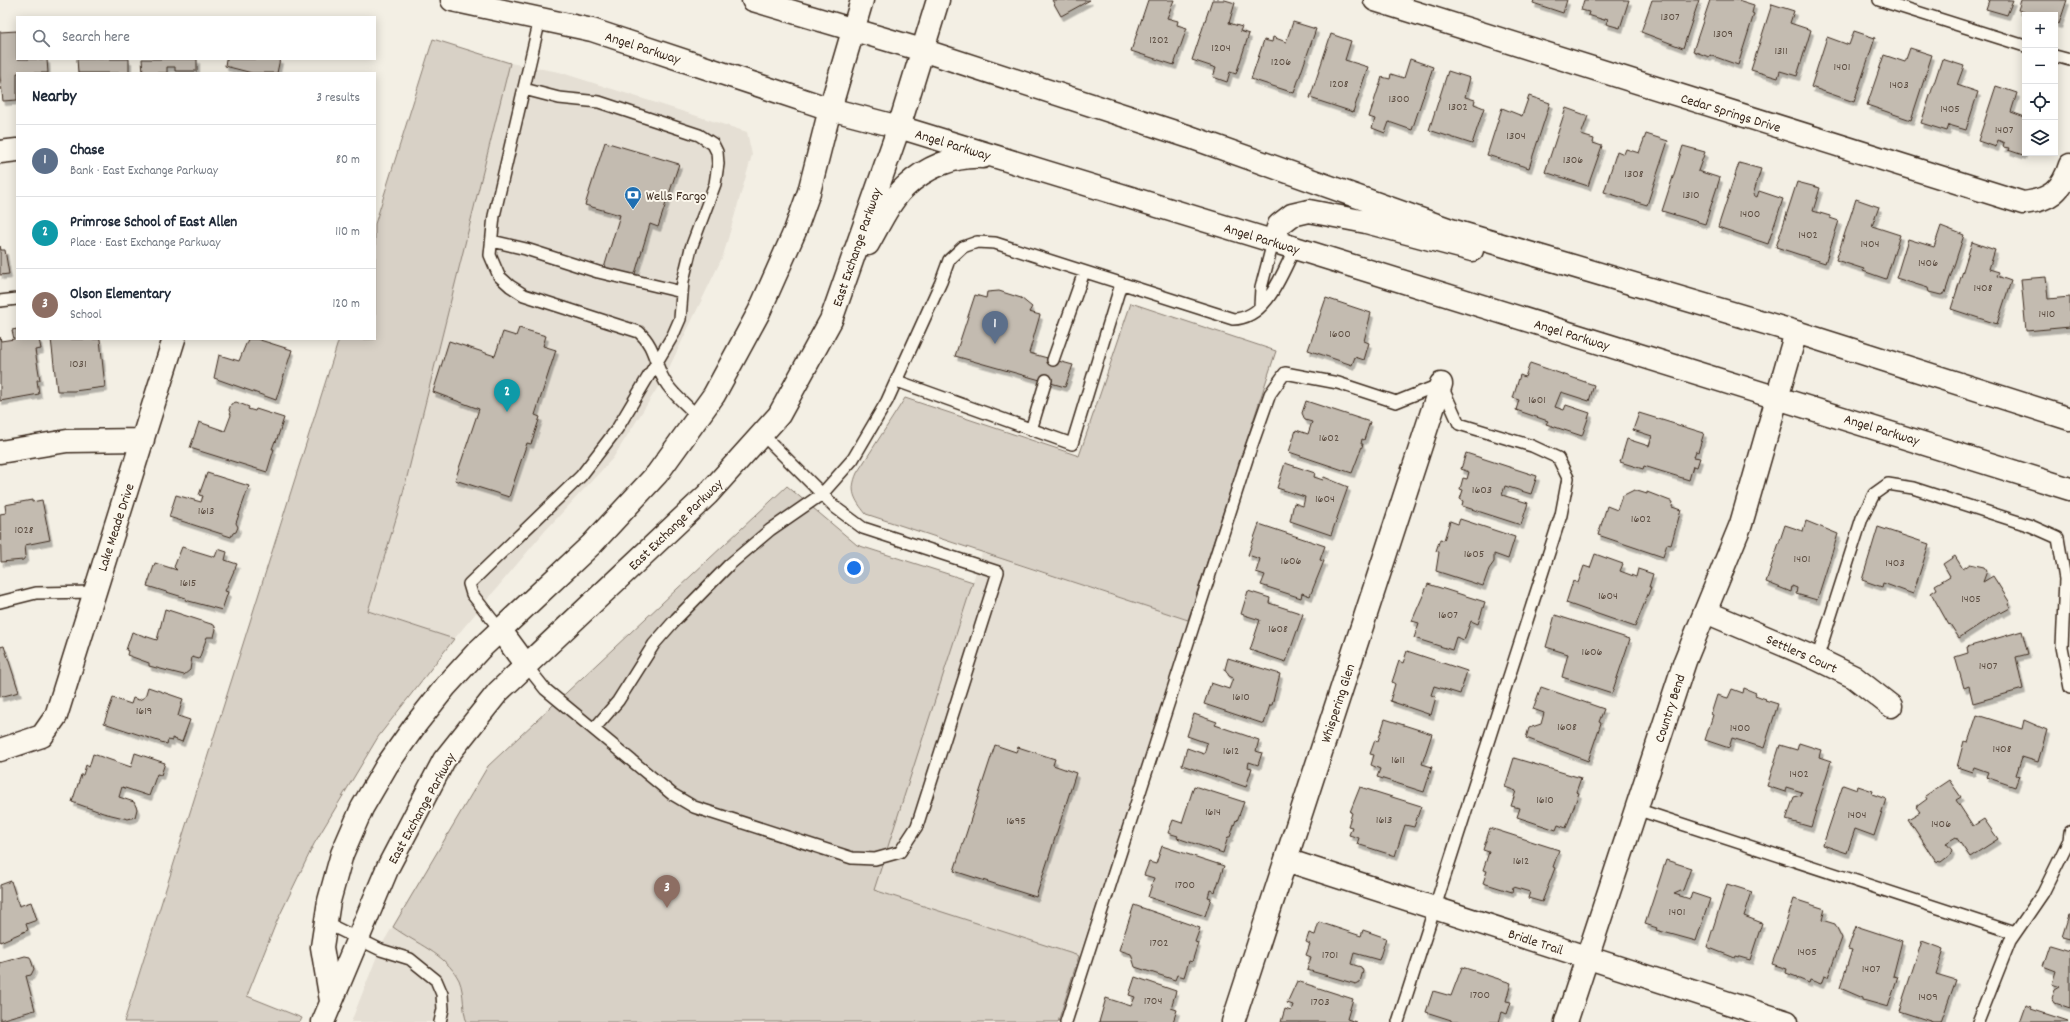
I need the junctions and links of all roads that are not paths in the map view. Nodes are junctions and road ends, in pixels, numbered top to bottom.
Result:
1 (452, 0) edge
2 (753, 0) edge
3 (862, 0) edge
4 (938, 0) edge
5 (1375, 0) edge
6 (1878, 0) edge
7 (540, 19) junction
8 (854, 30) junction
9 (2022, 45) edge
10 (922, 50) junction
11 (2058, 57) edge
12 (2070, 60) edge
13 (524, 89) junction
14 (830, 108) junction
15 (899, 127) junction
16 (16, 150) edge
17 (0, 152) edge
18 (1000, 158) junction
19 (2070, 165) edge
20 (492, 241) junction
21 (1273, 242) junction
22 (1295, 248) junction
23 (1542, 257) junction
24 (1084, 272) junction
25 (1121, 284) junction
26 (682, 292) junction
27 (16, 299) edge
28 (0, 301) edge
29 (1260, 306) junction
30 (831, 320) junction
31 (1796, 332) junction
32 (174, 340) edge
33 (1053, 360) dead end
34 (657, 365) junction
35 (1046, 380) dead end
36 (897, 381) junction
37 (1441, 384) junction
38 (1778, 397) junction
39 (698, 417) junction
40 (2070, 419) edge
41 (1031, 430) junction
42 (762, 434) junction
43 (143, 440) junction
44 (0, 452) edge
45 (2070, 489) edge
46 (822, 494) junction
47 (95, 592) junction
48 (0, 602) edge
49 (1706, 612) junction
50 (501, 631) junction
51 (1817, 659) junction
52 (526, 665) junction
53 (2070, 688) edge
54 (1891, 706) dead end
55 (594, 729) junction
56 (0, 750) edge
57 (1636, 808) junction
58 (2070, 832) edge
59 (1286, 860) junction
60 (1434, 908) junction
61 (326, 924) junction
62 (2015, 933) junction
63 (358, 938) junction
64 (1587, 957) junction
65 (331, 1001) junction
66 (323, 1022) edge
67 (440, 1022) edge
68 (1066, 1022) edge
69 (1233, 1022) edge
70 (1398, 1022) edge
71 (1566, 1022) edge
72 (1787, 1022) edge
73 (1978, 1022) edge

1 - 7 street, Angel Parkway
2 - 8 street
3 - 8 street
4 - 10 street, East Exchange Parkway
5 - 19 street, Cedar Springs Drive
6 - 9 lane
7 - 13 lane
7 - 14 street, Angel Parkway
8 - 10 street
8 - 14 street
10 - 15 street, East Exchange Parkway
10 - 23 street
11 - 12 lane
13 - 20 lane
13 - 26 lane
14 - 15 street, Angel Parkway
14 - 39 street
15 - 18 street, Angel Parkway
15 - 30 street, East Exchange Parkway
16 - 17 street
18 - 21 street, Angel Parkway
18 - 30 street
20 - 26 lane
20 - 34 lane
21 - 22 street, Angel Parkway
21 - 23 street
21 - 29 lane
22 - 29 lane
22 - 38 street, Angel Parkway
23 - 31 street
24 - 25 lane
24 - 33 lane
24 - 36 lane
25 - 29 lane
25 - 41 lane
26 - 34 lane
27 - 28 lane
30 - 42 street, East Exchange Parkway
31 - 38 street, Country Bend
31 - 40 street
32 - 43 street, Lake Meade Drive
34 - 39 lane
34 - 50 lane
35 - 41 lane
36 - 41 lane
36 - 46 lane
37 - 59 street, Whispering Glen
37 - 60 lane
37 - 68 lane
38 - 45 street, Angel Parkway
38 - 49 street, Country Bend
39 - 50 street
42 - 46 lane
42 - 52 street, East Exchange Parkway
43 - 44 street
43 - 47 street, Lake Meade Drive
46 - 55 lane
46 - 55 lane
47 - 48 lane
47 - 56 street, Lake Meade Drive
49 - 51 street, Settlers Court
49 - 57 street, Country Bend
50 - 52 street
50 - 61 street
51 - 53 lane
51 - 54 street, Settlers Court
52 - 55 lane
52 - 63 street, East Exchange Parkway
57 - 62 lane
57 - 64 street, Country Bend
58 - 62 lane
59 - 60 street, Bridle Trail
59 - 69 street, Whispering Glen
60 - 64 street, Bridle Trail
60 - 70 lane
61 - 63 lane
61 - 65 street
62 - 73 lane
63 - 65 street, East Exchange Parkway
63 - 67 lane
64 - 71 street, Country Bend
64 - 72 street, Bridle Trail
65 - 66 street, East Exchange Parkway

